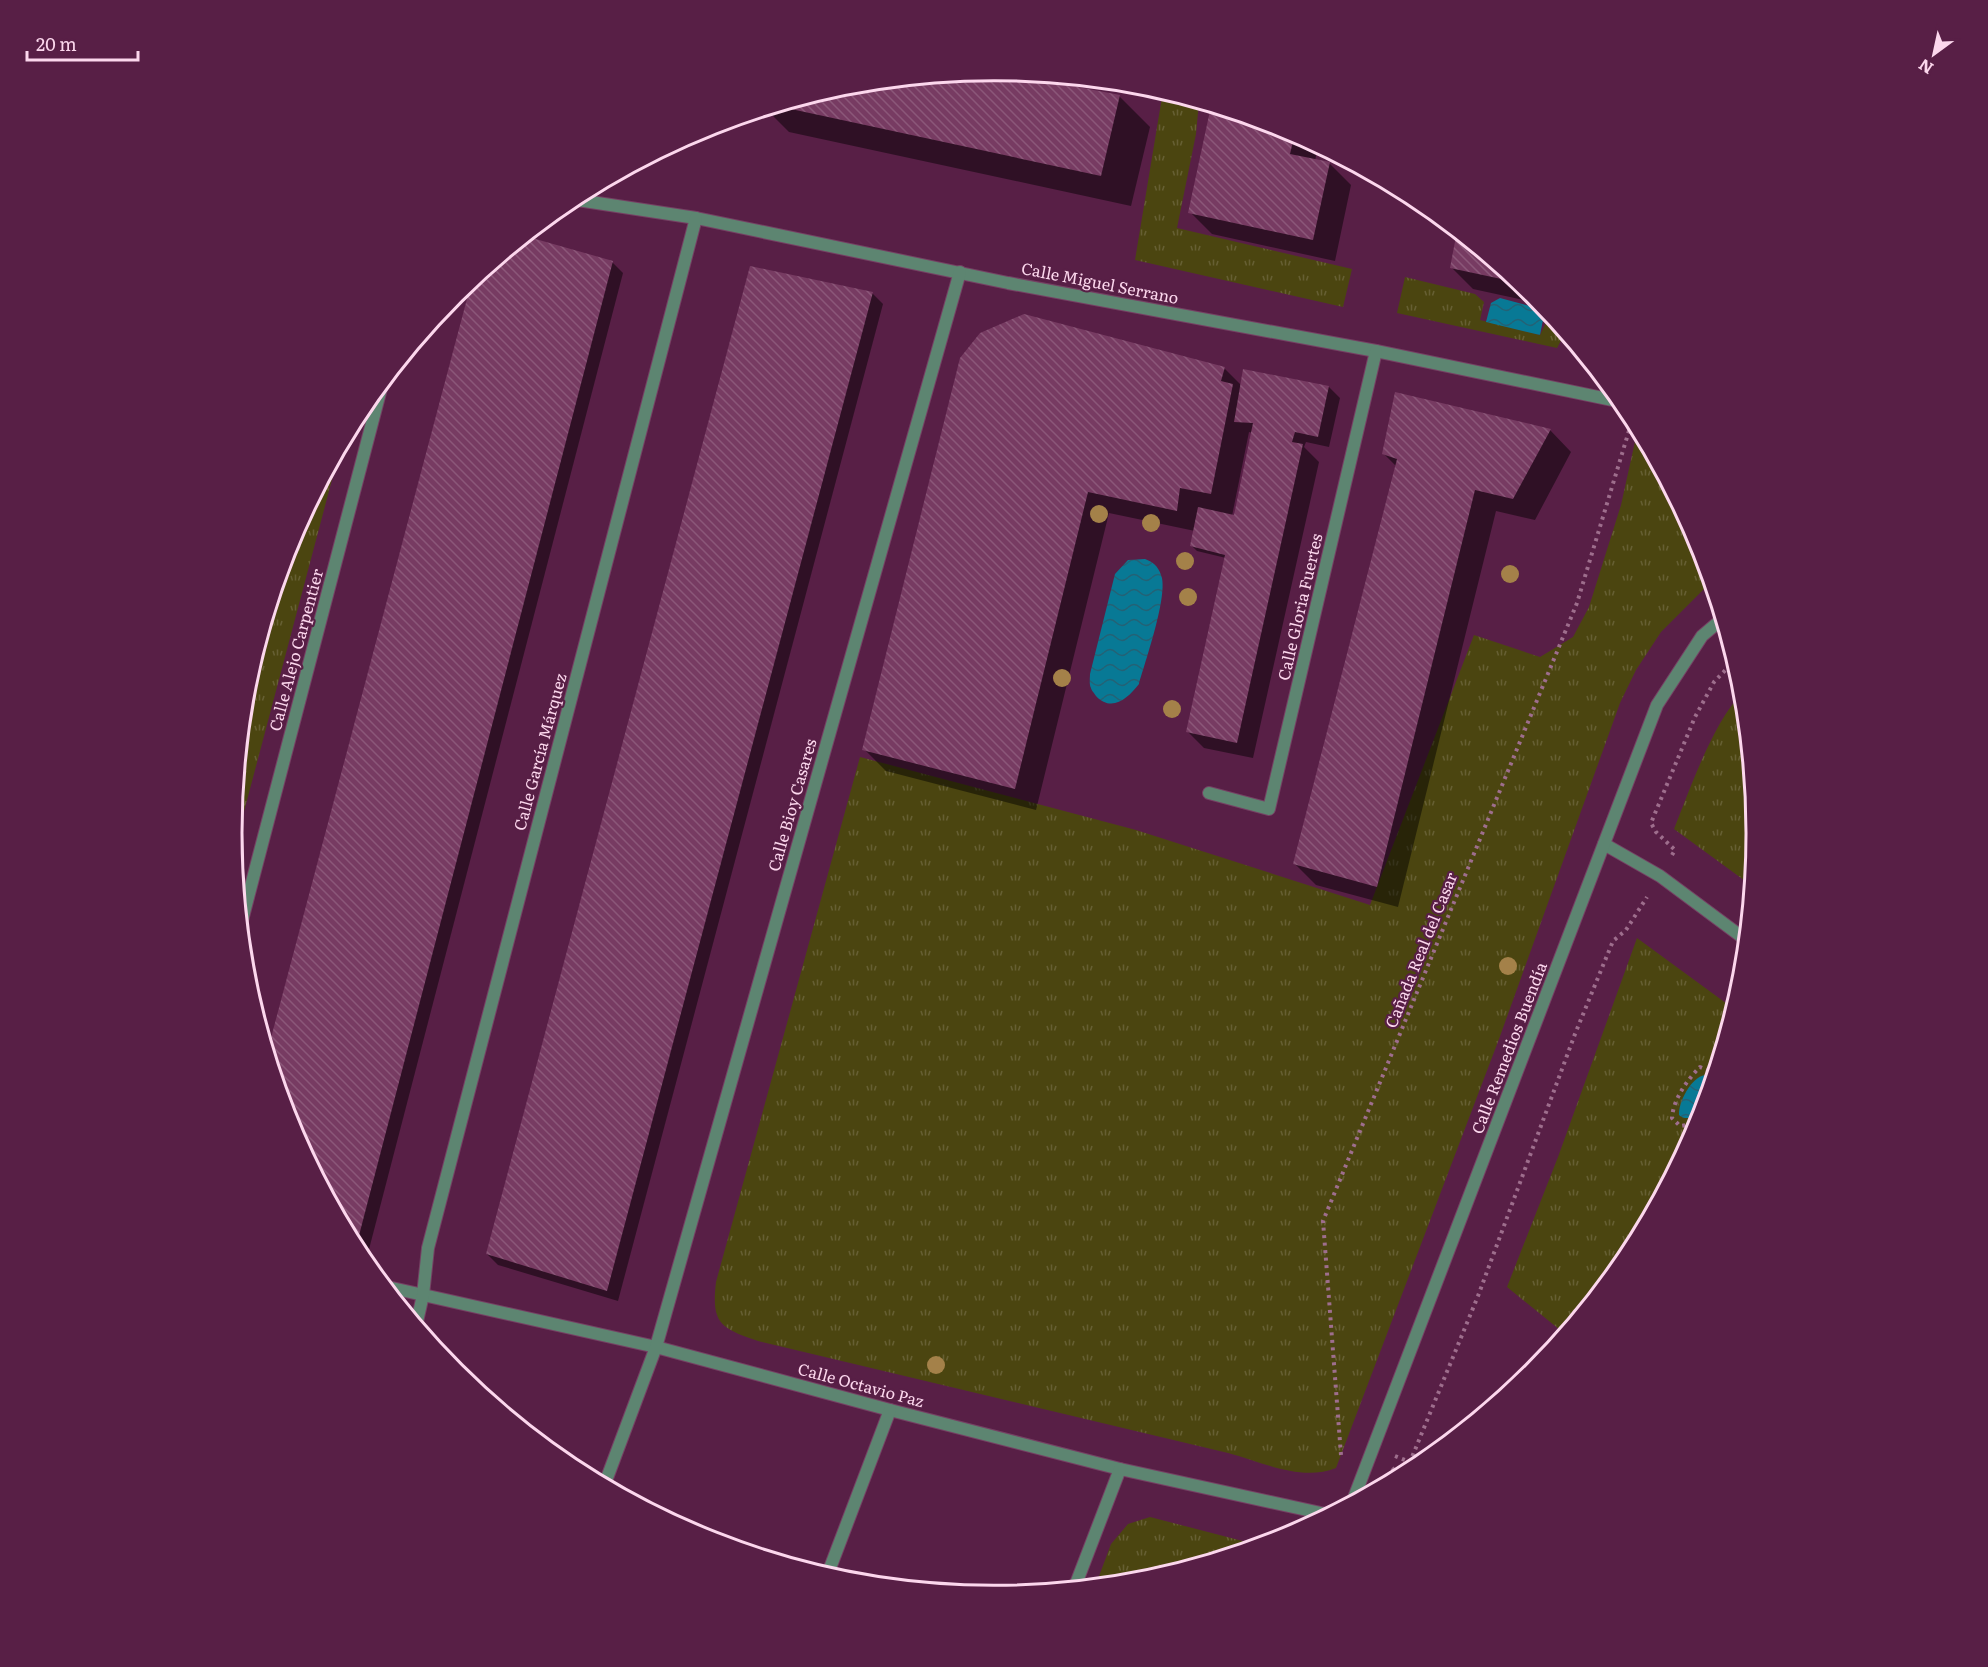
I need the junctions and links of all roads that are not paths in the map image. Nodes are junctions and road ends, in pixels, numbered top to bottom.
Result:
1 (587, 201) edge
2 (696, 218) junction
3 (960, 272) junction
4 (1376, 351) junction
5 (1609, 399) edge
6 (378, 402) edge
7 (1716, 624) edge
8 (1209, 793) dead end
9 (1604, 844) junction
10 (245, 907) edge
11 (1739, 935) edge
12 (395, 1289) edge
13 (423, 1295) junction
14 (418, 1318) edge
15 (656, 1347) junction
16 (890, 1410) junction
17 (1120, 1469) junction
18 (607, 1478) edge
19 (1356, 1492) edge
20 (1318, 1512) edge
21 (830, 1568) edge
22 (1077, 1581) edge

1 - 2 street, Calle Miguel Serrano
2 - 3 street, Calle Miguel Serrano
2 - 13 street, Calle García Márquez
3 - 4 street, Calle Miguel Serrano
3 - 15 street, Calle Bioy Casares
4 - 5 street, Calle Miguel Serrano
4 - 8 street, Calle Gloria Fuertes
6 - 10 street, Calle Alejo Carpentier
7 - 9 street, Calle Remedios Buendía
9 - 11 street
9 - 19 street, Calle Remedios Buendía
12 - 13 street, Calle Octavio Paz
13 - 14 street, Calle García Márquez
13 - 15 street, Calle Octavio Paz
15 - 16 street, Calle Octavio Paz
15 - 18 street, Calle Bioy Casares
16 - 17 street, Calle Octavio Paz
16 - 21 street
17 - 20 street, Calle Octavio Paz
17 - 22 street

